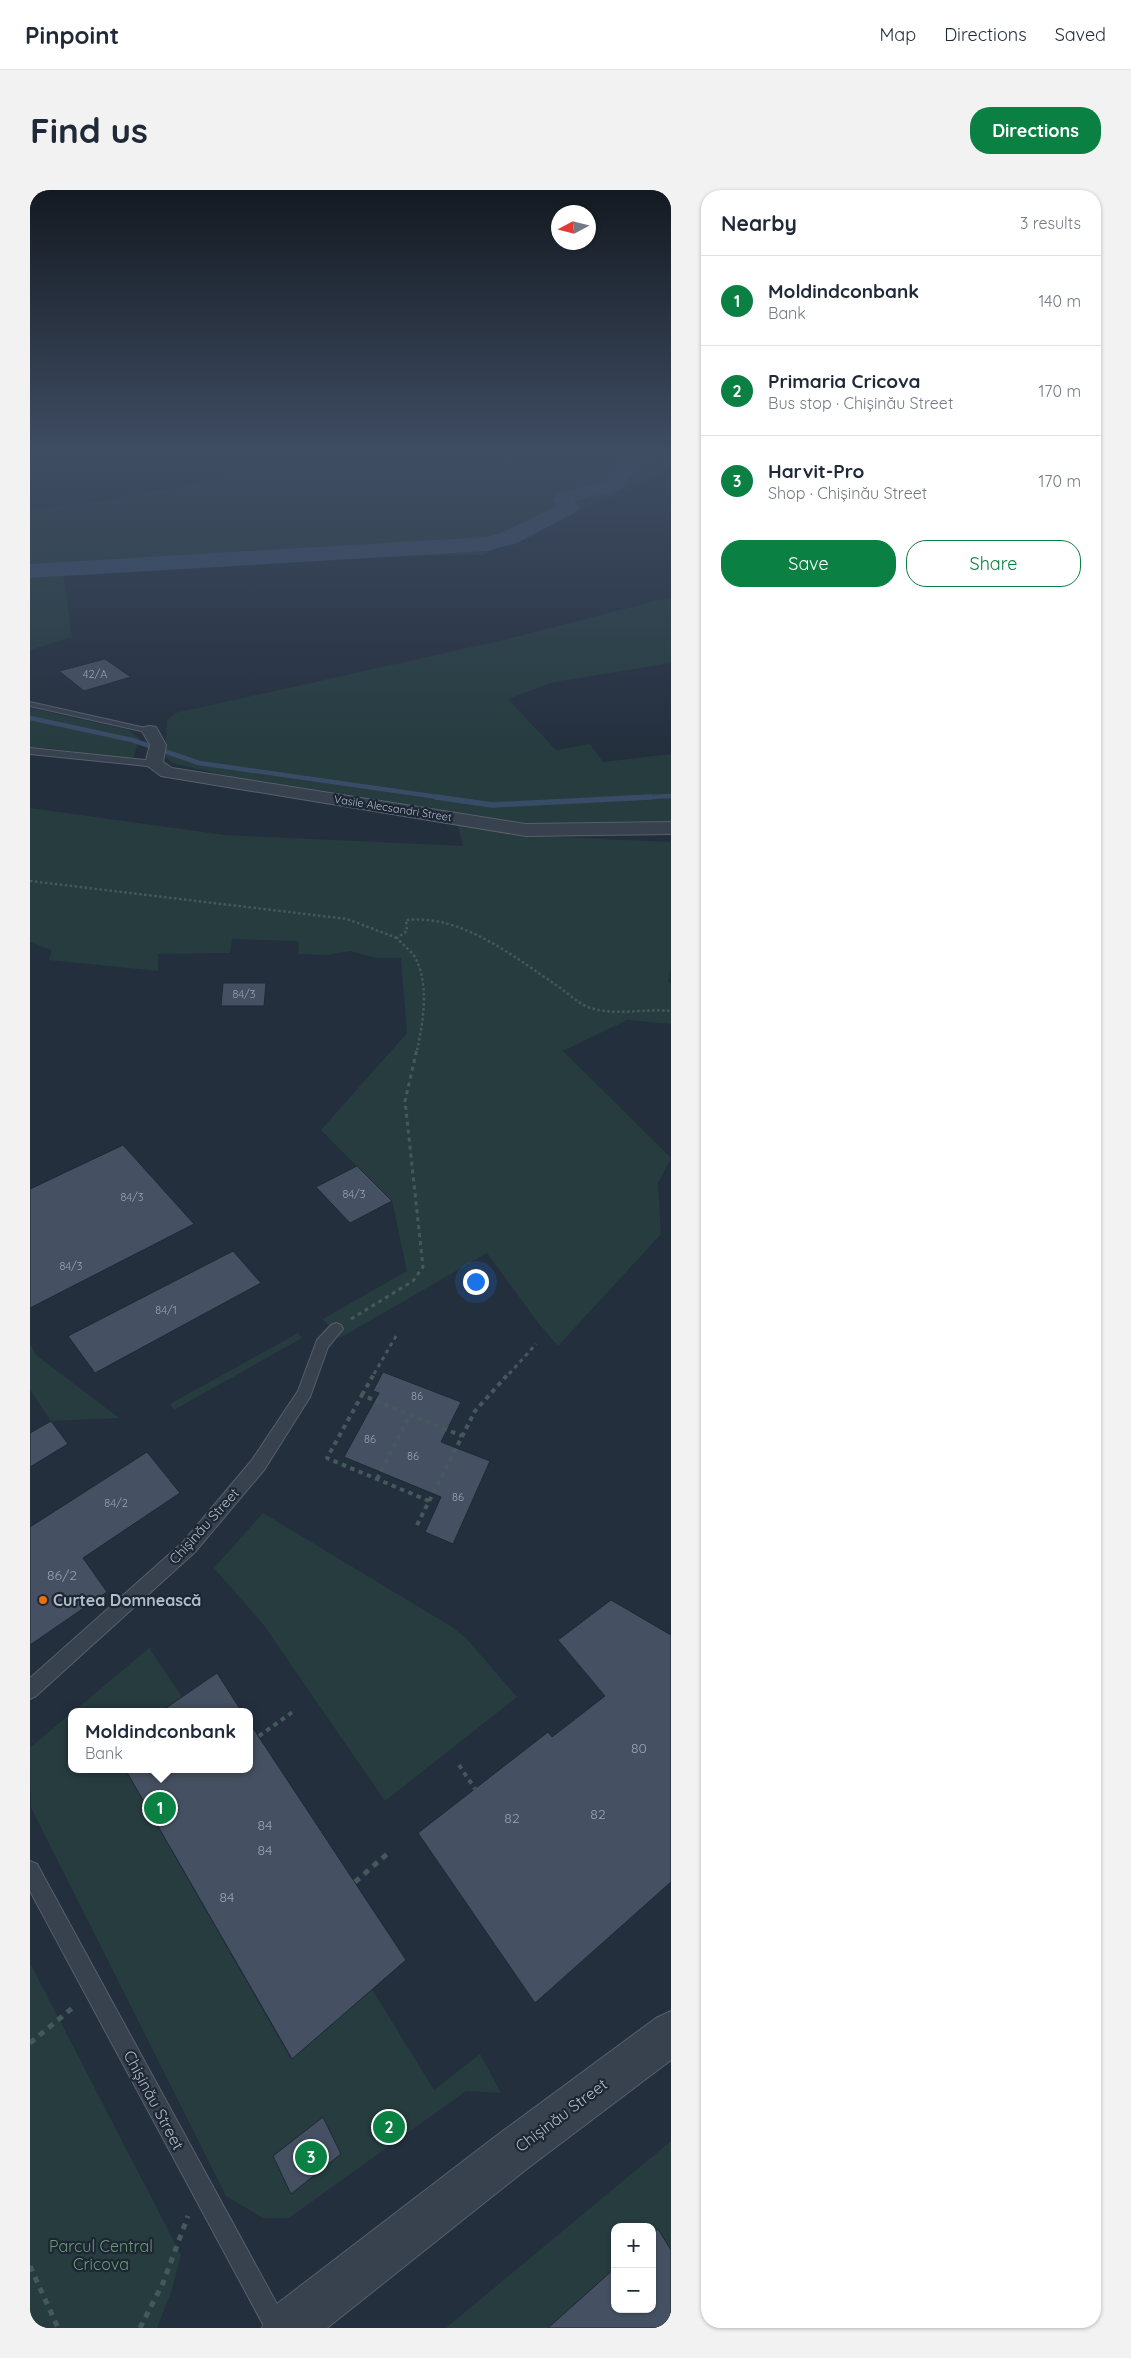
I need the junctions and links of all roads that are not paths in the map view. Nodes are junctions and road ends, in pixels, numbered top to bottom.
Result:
1 (30, 704) edge
2 (154, 749) junction
3 (30, 752) edge
4 (671, 828) edge
5 (336, 1329) road end
6 (30, 1690) edge
7 (30, 1871) edge
8 (671, 2032) edge
9 (278, 2328) edge
10 (287, 2328) edge

1 - 2 lane
2 - 3 lane
2 - 4 street, Vasile Alecsandri Street
5 - 6 lane, Chișinău Street
7 - 9 lane, Chișinău Street
8 - 10 street, Chișinău Street

